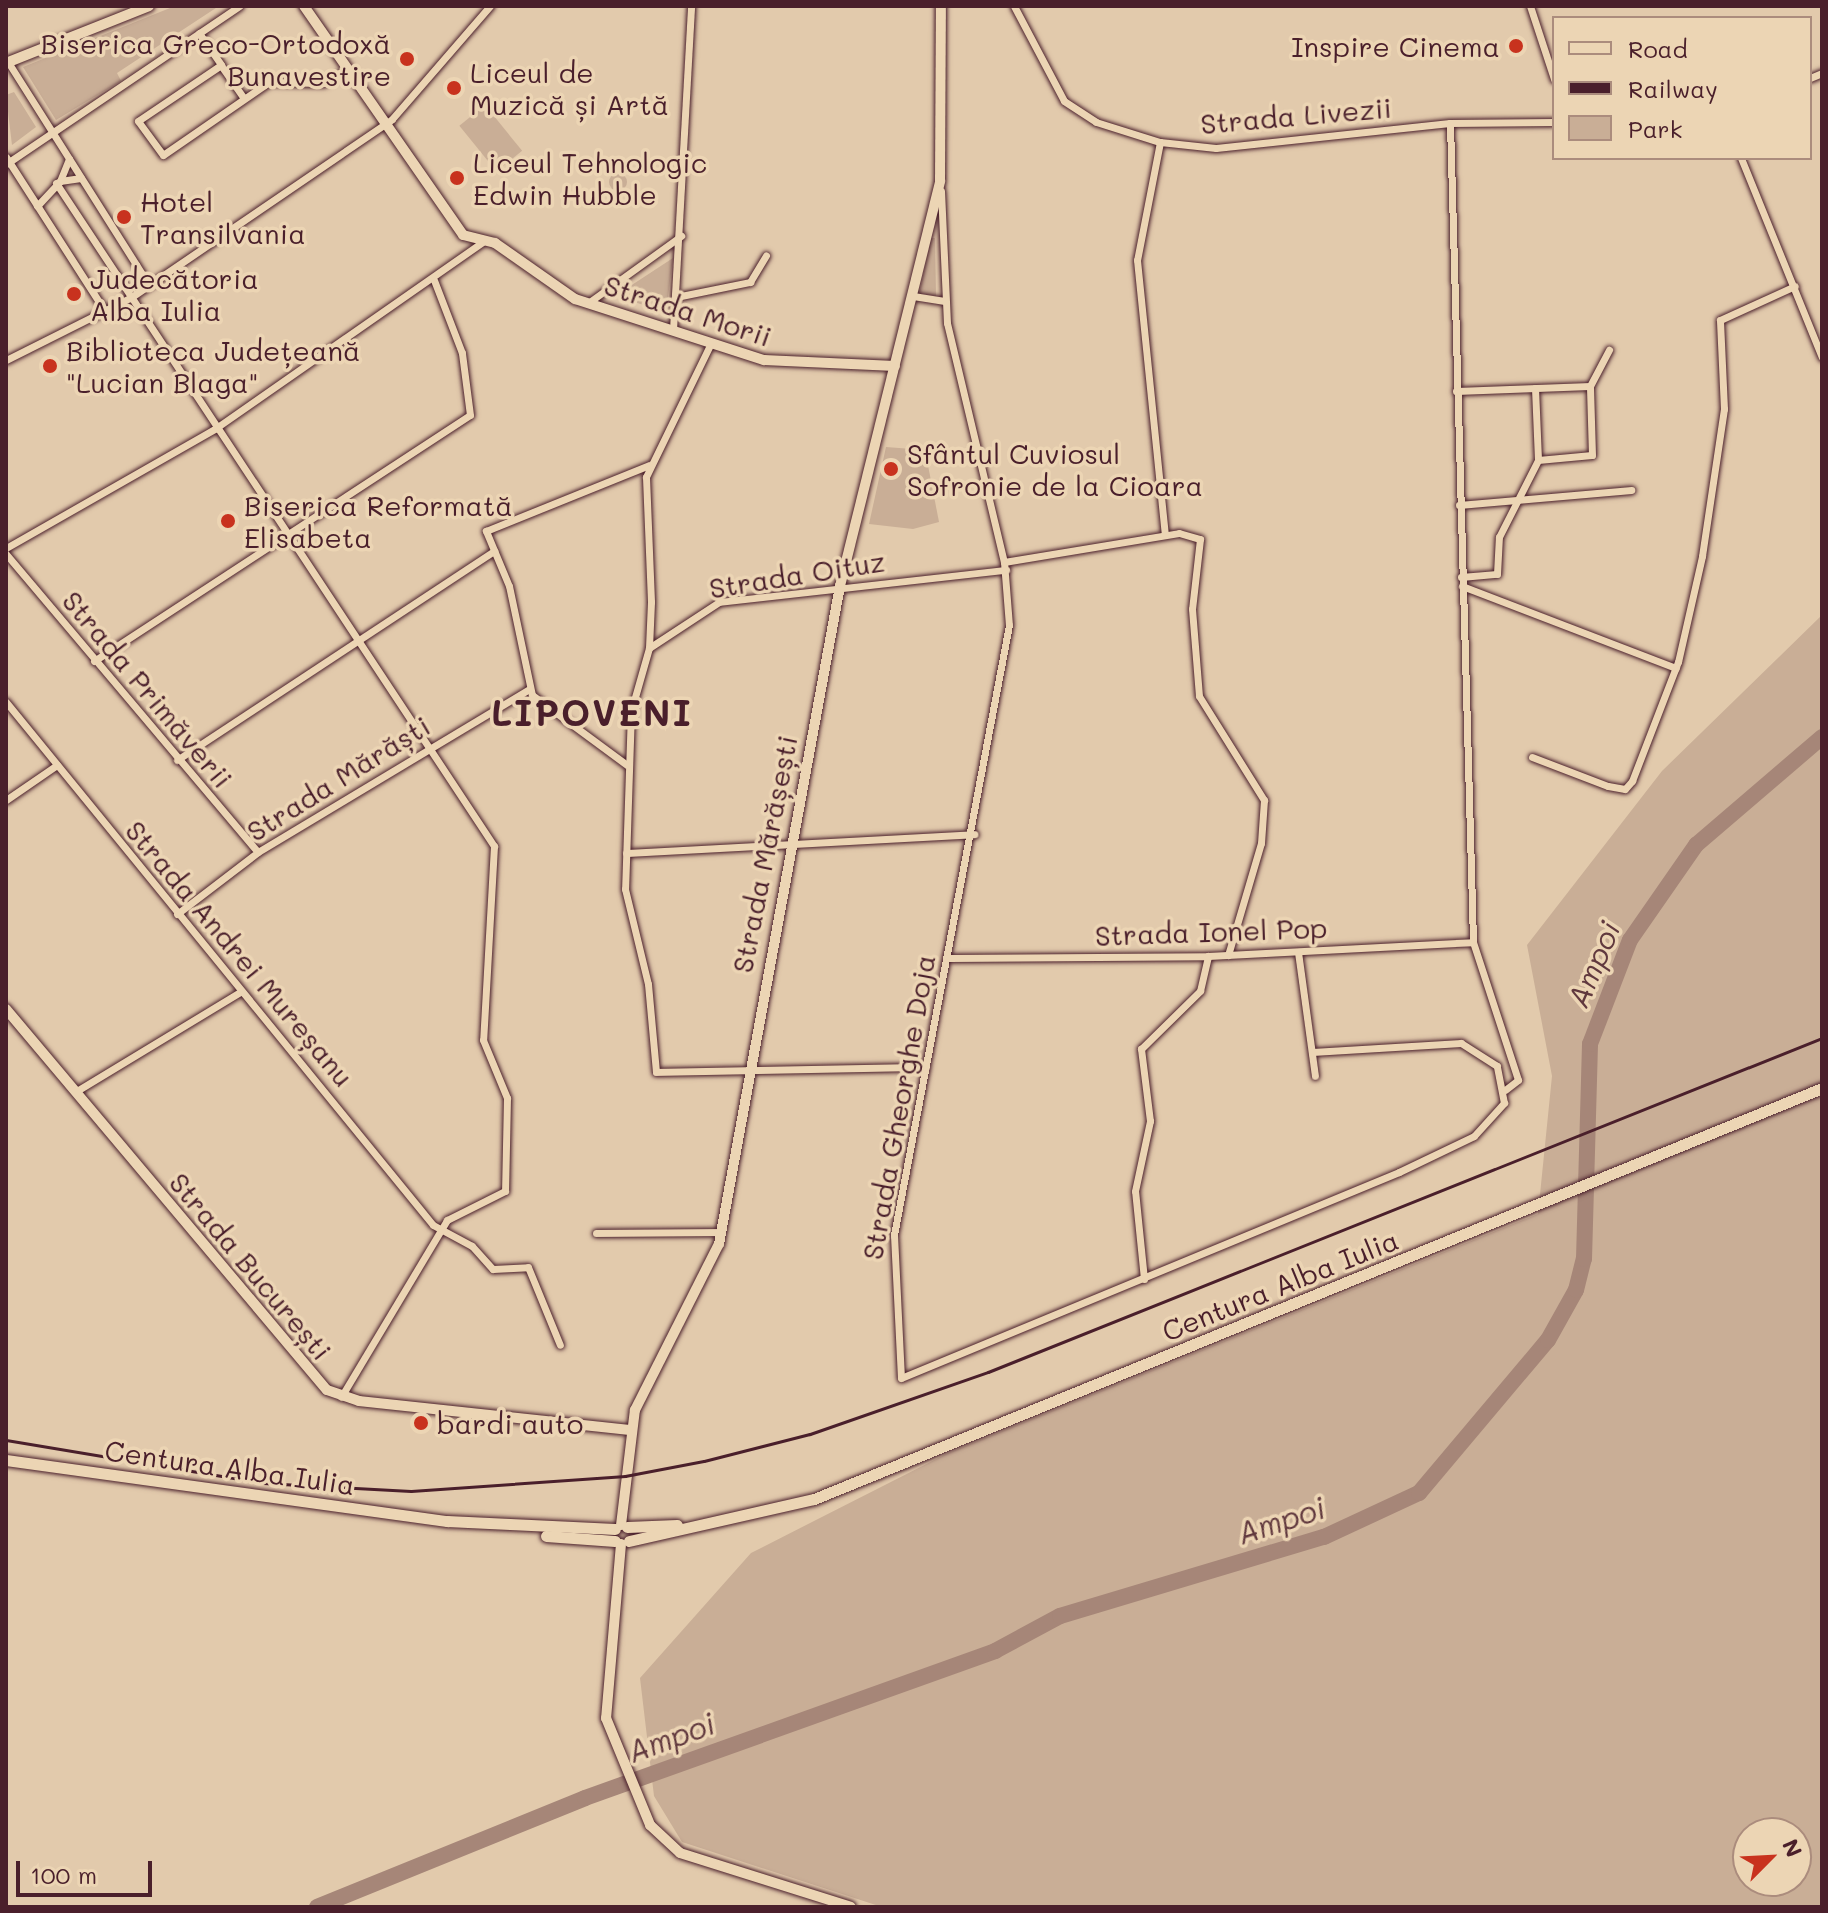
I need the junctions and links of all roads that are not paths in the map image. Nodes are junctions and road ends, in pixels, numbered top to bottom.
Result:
1 (149, 6) edge
2 (239, 6) edge
3 (304, 6) edge
4 (490, 6) edge
5 (691, 6) edge
6 (941, 6) edge
7 (1014, 6) edge
8 (1530, 6) edge
9 (199, 33) junction
10 (7, 62) edge
11 (221, 65) junction
12 (349, 70) junction
13 (1552, 73) edge
14 (243, 97) junction
15 (1552, 122) edge
16 (1450, 123) junction
17 (385, 124) junction
18 (51, 131) junction
19 (1160, 142) junction
20 (69, 159) junction
21 (1742, 160) edge
22 (7, 161) edge
23 (81, 178) junction
24 (940, 181) junction
25 (56, 183) junction
26 (24, 185) junction
27 (37, 206) junction
28 (681, 236) junction
29 (484, 241) junction
30 (766, 255) dead end
31 (434, 280) junction
32 (149, 285) junction
33 (1795, 286) junction
34 (913, 296) junction
35 (676, 297) junction
36 (130, 298) junction
37 (945, 301) junction
38 (588, 303) junction
39 (105, 311) junction
40 (673, 330) junction
41 (711, 343) junction
42 (1609, 350) dead end
43 (1822, 357) edge
44 (6, 360) edge
45 (895, 366) junction
46 (1590, 386) junction
47 (1535, 388) junction
48 (1456, 391) junction
49 (216, 428) junction
50 (1538, 460) junction
51 (649, 465) junction
52 (1631, 490) dead end
53 (1517, 501) junction
54 (1459, 505) junction
55 (287, 532) junction
56 (1165, 535) junction
57 (6, 551) edge
58 (494, 551) junction
59 (1005, 566) junction
60 (1462, 582) junction
61 (840, 586) junction
62 (359, 639) junction
63 (649, 648) junction
64 (94, 661) junction
65 (1676, 668) junction
66 (529, 689) junction
67 (6, 702) edge
68 (430, 746) junction
69 (1532, 757) dead end
70 (177, 760) junction
71 (57, 765) junction
72 (627, 765) junction
73 (6, 800) edge
74 (974, 834) junction
75 (791, 846) junction
76 (258, 852) junction
77 (626, 853) junction
78 (177, 914) junction
79 (1473, 942) junction
80 (1298, 952) junction
81 (1228, 955) junction
82 (1208, 956) junction
83 (949, 958) junction
84 (240, 992) junction
85 (6, 1009) edge
86 (1312, 1052) junction
87 (926, 1067) junction
88 (746, 1071) junction
89 (1315, 1076) dead end
90 (1822, 1088) edge
91 (1505, 1090) junction
92 (75, 1092) junction
93 (439, 1232) junction
94 (721, 1232) junction
95 (596, 1233) dead end
96 (1144, 1279) junction
97 (560, 1345) dead end
98 (341, 1397) junction
99 (629, 1430) junction
100 (6, 1460) edge
101 (621, 1535) junction
102 (851, 1907) edge

1 - 10 street
2 - 9 street
3 - 12 street, Strada Morii
4 - 17 street
5 - 28 street
6 - 24 street, Strada Gheorghe Doja
7 - 19 street, Strada Livezii
8 - 13 street
9 - 11 street
9 - 18 street
10 - 18 street
11 - 14 street
11 - 14 street
12 - 14 street
12 - 17 street, Strada Morii
15 - 16 street, Strada Livezii
16 - 19 street, Strada Livezii
16 - 48 street
17 - 29 street, Strada Morii
17 - 32 street
18 - 20 street
18 - 22 street
19 - 56 street
20 - 23 street
20 - 25 street
21 - 33 street
22 - 26 street
23 - 25 street
23 - 32 street
24 - 34 street, Strada Mărășești
24 - 37 street, Strada Gheorghe Doja
25 - 26 street
25 - 27 street
25 - 36 street
26 - 27 street
27 - 39 street
28 - 35 street
28 - 38 street
29 - 31 street
29 - 38 street, Strada Morii
30 - 35 street
31 - 49 street
31 - 55 street
32 - 36 street
33 - 43 street
33 - 65 street
34 - 37 street
34 - 45 street, Strada Mărășești
35 - 40 street
36 - 39 street
36 - 49 street
37 - 59 street, Strada Gheorghe Doja
38 - 40 street, Strada Morii
39 - 44 street
40 - 41 street, Strada Morii
41 - 45 street, Strada Morii
41 - 51 street
42 - 46 street
45 - 61 street, Strada Mărășești
46 - 47 street
46 - 50 street
47 - 48 street
47 - 50 street
48 - 54 street
49 - 55 street
49 - 57 street
50 - 53 street
51 - 58 street
51 - 63 street
52 - 53 street
53 - 54 street
53 - 60 street
54 - 60 street
55 - 62 street
55 - 64 street
56 - 59 street, Strada Oituz
56 - 81 street
57 - 64 street, Strada Primăverii
58 - 62 street
58 - 66 street
59 - 61 street, Strada Oituz
59 - 74 street, Strada Gheorghe Doja
60 - 65 street
60 - 79 street
61 - 63 street, Strada Oituz
61 - 75 street, Strada Mărășești
62 - 68 street
62 - 70 street
63 - 72 street
64 - 70 street, Strada Primăverii
65 - 69 street
66 - 68 street, Strada Mărăști
66 - 72 street
67 - 71 street, Strada Andrei Mureșanu
68 - 76 street, Strada Mărăști
68 - 93 street
70 - 76 street, Strada Primăverii
71 - 73 street
71 - 78 street, Strada Andrei Mureșanu
72 - 77 street
74 - 75 street
74 - 83 street, Strada Gheorghe Doja
75 - 77 street
75 - 88 street, Strada Mărășești
76 - 78 street, Strada Mărăști
77 - 88 street
78 - 84 street, Strada Andrei Mureșanu
79 - 80 street, Strada Ionel Pop
79 - 91 street
80 - 81 street, Strada Ionel Pop
80 - 86 street
81 - 82 street, Strada Ionel Pop
82 - 83 street, Strada Ionel Pop
82 - 96 street
83 - 87 street, Strada Gheorghe Doja
84 - 92 street
84 - 93 street, Strada Andrei Mureșanu
85 - 92 street, Strada București
86 - 89 street
86 - 91 street
87 - 88 street
87 - 96 street, Strada Gheorghe Doja
88 - 94 street, Strada Mărășești
90 - 101 main road, Centura Alba Iulia
91 - 96 street, Strada Gheorghe Doja
92 - 98 street, Strada București
93 - 97 street, Strada Andrei Mureșanu
93 - 98 street
94 - 95 street
94 - 99 street, Strada Mărășești
98 - 99 street, Strada București
99 - 101 street, Strada Mărășești
100 - 101 main road, Centura Alba Iulia
101 - 102 street, Strada Mărășești

